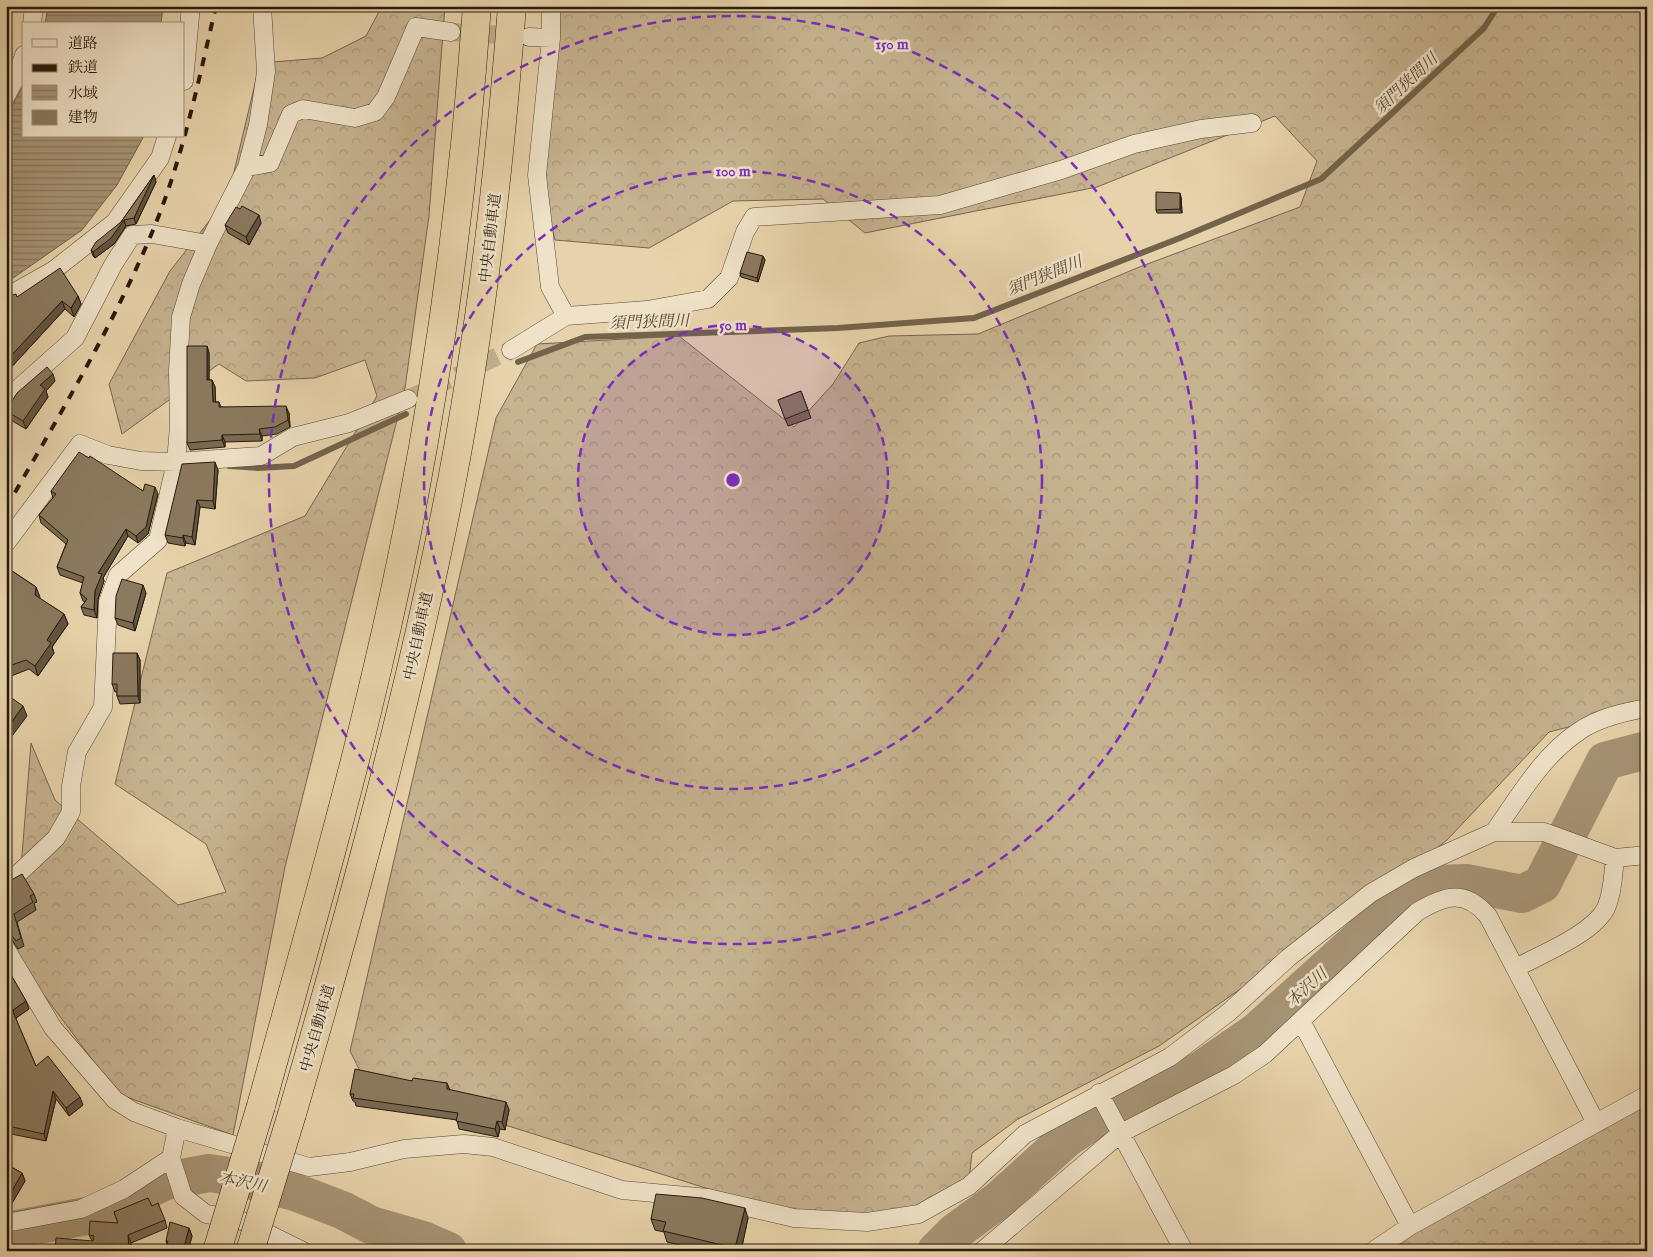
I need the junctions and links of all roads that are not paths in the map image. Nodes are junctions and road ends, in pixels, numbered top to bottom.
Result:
1 (34, 6) edge
2 (191, 6) edge
3 (262, 6) edge
4 (478, 6) edge
5 (512, 6) edge
6 (551, 6) edge
7 (32, 22) edge
8 (451, 32) tunnel mouth
9 (529, 36) tunnel mouth
10 (551, 38) junction
11 (22, 62) edge
12 (185, 70) edge
13 (6, 96) edge
14 (1252, 123) dead end
15 (166, 138) edge
16 (247, 167) junction
17 (208, 244) junction
18 (6, 297) edge
19 (566, 316) junction
20 (511, 350) tunnel mouth
21 (408, 399) tunnel mouth
22 (6, 405) edge
23 (176, 462) junction
24 (6, 543) edge
25 (1647, 708) edge
26 (1494, 832) junction
27 (1647, 855) edge
28 (1615, 858) junction
29 (6, 876) edge
30 (6, 949) edge
31 (1516, 968) junction
32 (1301, 1021) junction
33 (1099, 1093) junction
34 (1647, 1095) edge
35 (1596, 1123) junction
36 (176, 1128) junction
37 (1121, 1133) junction
38 (175, 1172) junction
39 (238, 1219) junction
40 (6, 1223) edge
41 (1410, 1226) junction
42 (218, 1251) edge
43 (230, 1251) edge
44 (250, 1251) edge
45 (303, 1251) edge
46 (982, 1251) edge
47 (1184, 1251) edge
48 (1373, 1251) edge

1 - 7 street
2 - 12 street
3 - 16 street
4 - 42 highway, bridge
5 - 44 highway, 中央自動車道, bridge
6 - 10 street
8 - 16 street
9 - 10 street
10 - 19 street
11 - 13 street
14 - 19 street
15 - 18 street
16 - 17 street
17 - 22 street
17 - 23 street
19 - 20 street
21 - 23 street
23 - 24 street
23 - 29 street
25 - 26 street
26 - 28 street
26 - 33 street
27 - 28 street
28 - 31 street
30 - 36 street
31 - 32 street
31 - 35 street
32 - 37 street
32 - 41 street
33 - 36 street
33 - 37 street
34 - 35 street
35 - 41 street
36 - 38 street
37 - 46 street
37 - 47 street
38 - 39 street
38 - 40 street
39 - 43 street
39 - 45 street
41 - 48 street

